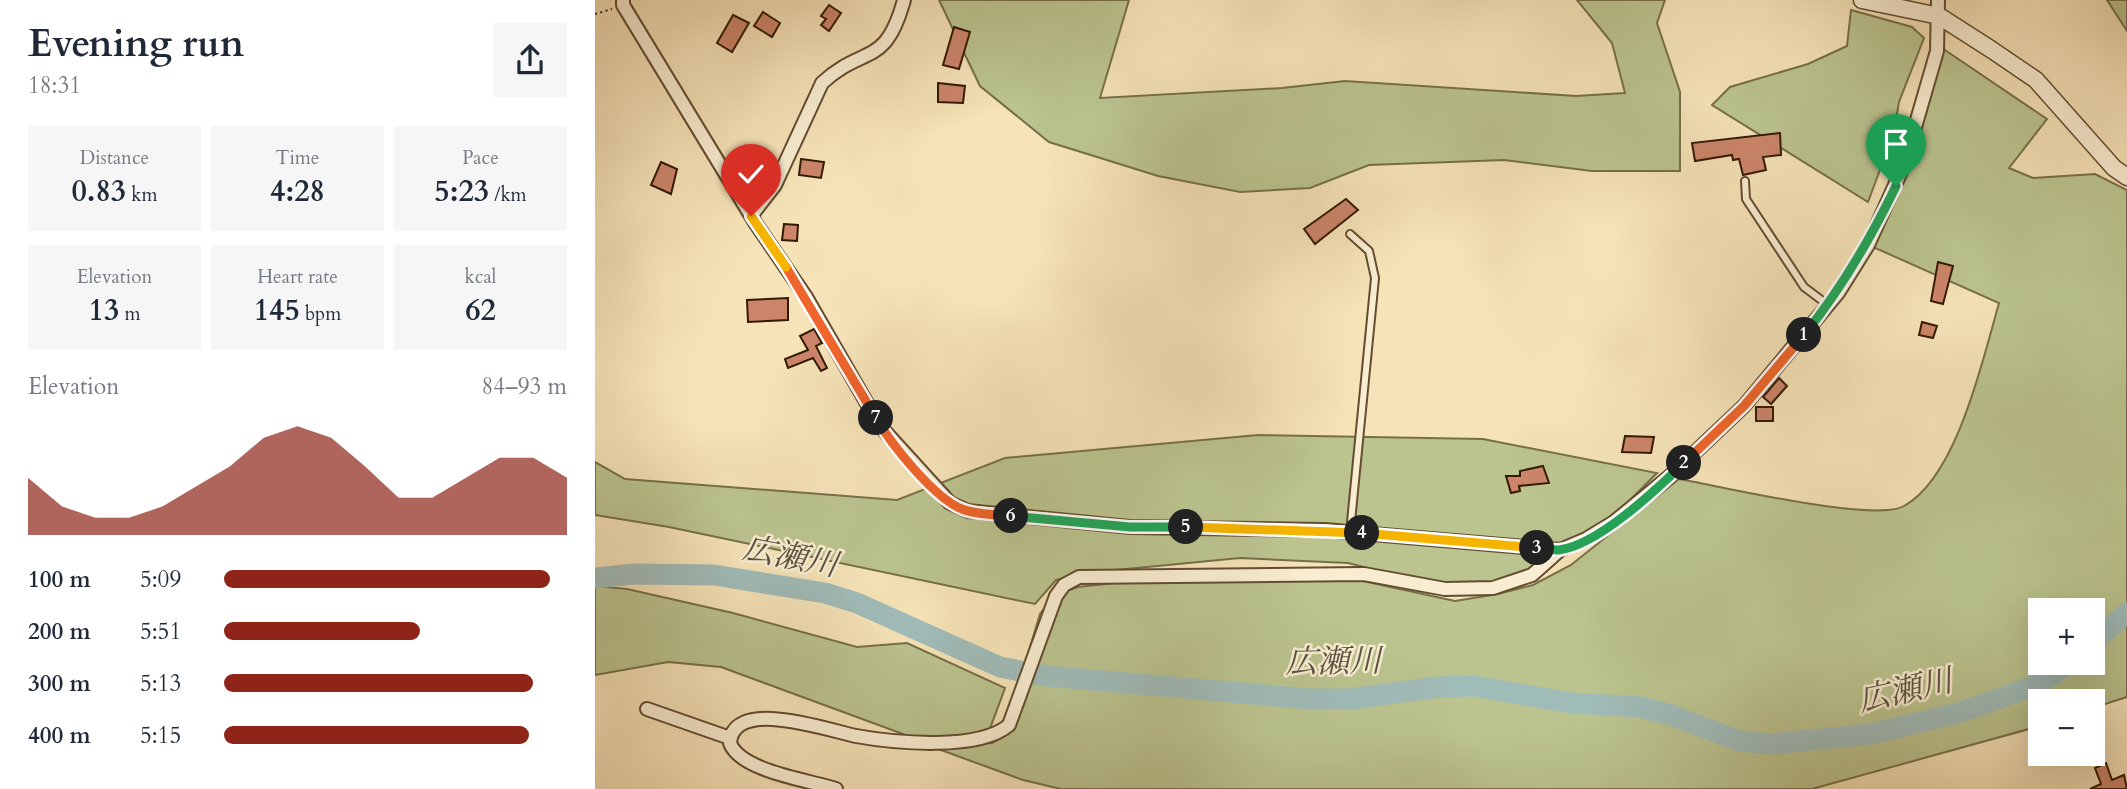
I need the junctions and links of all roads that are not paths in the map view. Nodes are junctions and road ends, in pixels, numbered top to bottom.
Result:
1 (904, 0) edge
2 (1862, 0) edge
3 (623, 3) edge
4 (1938, 8) edge
5 (2127, 177) edge
6 (1745, 181) dead end
7 (751, 216) junction
8 (1350, 234) dead end
9 (1828, 305) junction
10 (1350, 532) junction
11 (1560, 550) junction
12 (647, 709) dead end
13 (730, 738) junction
14 (836, 789) edge

1 - 7 street
2 - 4 street
3 - 7 street
4 - 5 street
4 - 9 street
6 - 9 lane
7 - 10 street
8 - 10 lane
9 - 11 street
10 - 11 street
11 - 13 street
12 - 13 street
13 - 14 street

